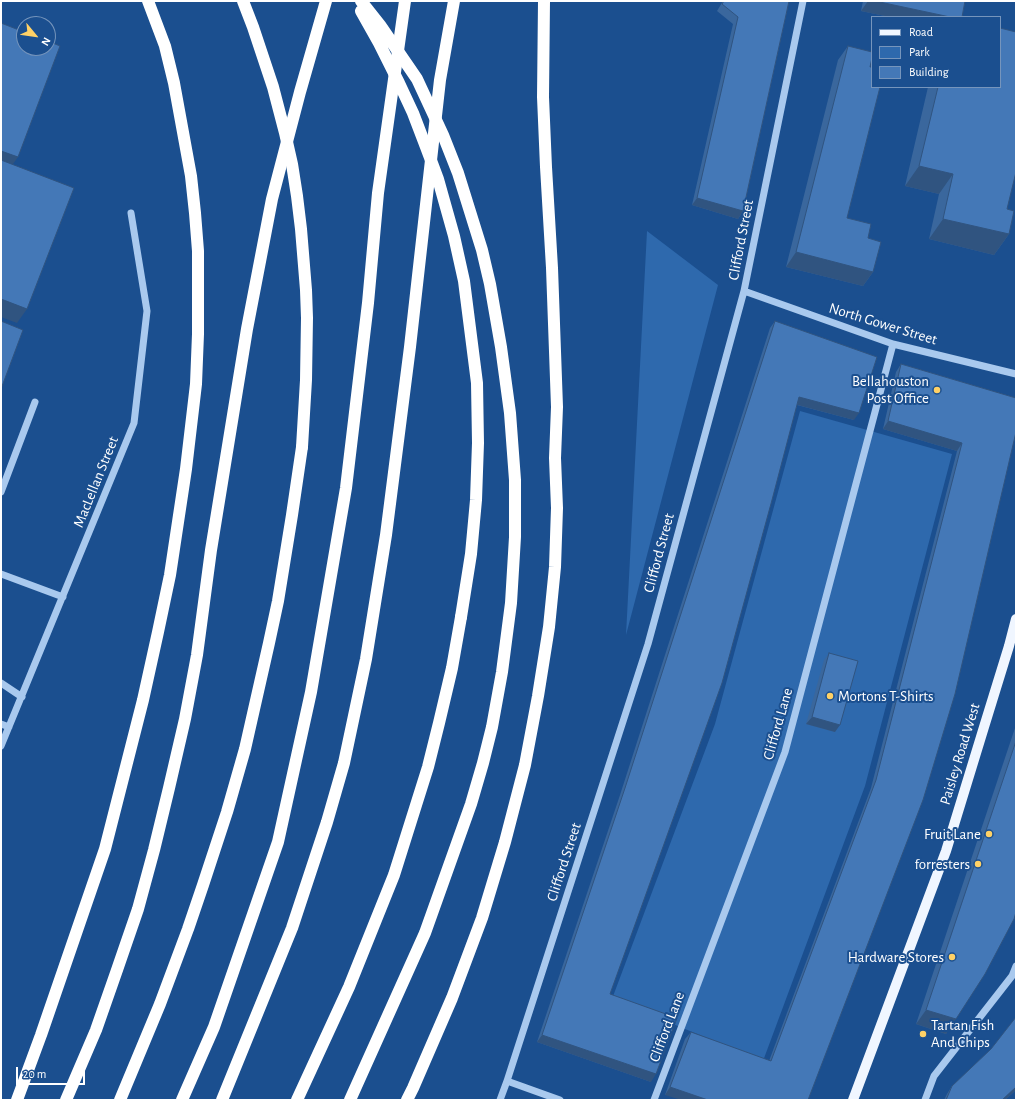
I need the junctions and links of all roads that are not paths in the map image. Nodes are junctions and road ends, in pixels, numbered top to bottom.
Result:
1 (243, 1) edge
2 (326, 1) edge
3 (356, 1) edge
4 (361, 1) edge
5 (405, 1) edge
6 (454, 1) edge
7 (544, 1) edge
8 (803, 1) edge
9 (149, 4) edge
10 (131, 213) dead end
11 (744, 291) junction
12 (893, 344) junction
13 (1016, 374) edge
14 (35, 402) dead end
15 (1, 492) edge
16 (1, 574) edge
17 (63, 597) junction
18 (1016, 619) edge
19 (1, 683) edge
20 (22, 697) junction
21 (1, 724) edge
22 (9, 727) junction
23 (1, 746) edge
24 (1016, 966) edge
25 (507, 1082) junction
26 (17, 1100) edge
27 (66, 1100) edge
28 (120, 1100) edge
29 (182, 1100) edge
30 (222, 1100) edge
31 (297, 1100) edge
32 (350, 1100) edge
33 (407, 1100) edge
34 (500, 1100) edge
35 (560, 1100) edge
36 (654, 1100) edge
37 (853, 1100) edge
38 (925, 1100) edge

1 - 28 highway, bridge
2 - 27 highway
3 - 31 highway, bridge
4 - 32 highway, bridge
5 - 29 highway
6 - 30 highway
7 - 33 highway
8 - 11 street, Clifford Street
9 - 26 highway
10 - 17 street, MacLellan Street
11 - 12 street, North Gower Street
11 - 25 street, Clifford Street
12 - 13 street, North Gower Street
12 - 36 street, Clifford Lane
14 - 15 street
16 - 17 street
17 - 20 street, MacLellan Street
18 - 37 main road, Paisley Road West
19 - 20 street
20 - 22 street, MacLellan Street
21 - 22 street
22 - 23 street, MacLellan Street
24 - 38 street
25 - 34 street, Clifford Street
25 - 35 street

